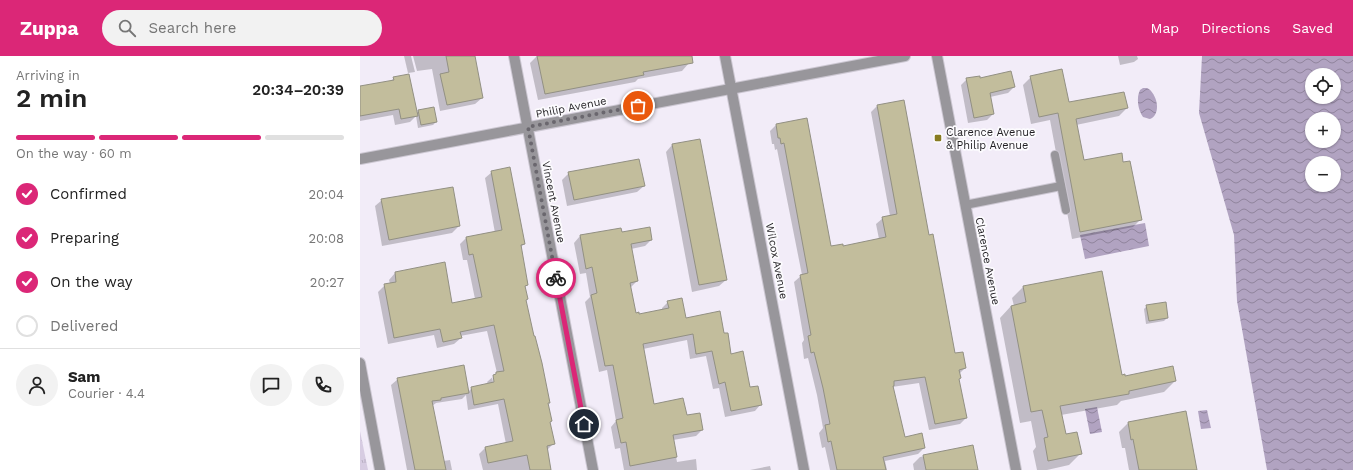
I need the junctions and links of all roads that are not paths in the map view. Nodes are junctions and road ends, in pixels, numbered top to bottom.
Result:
1 (514, 56) edge
2 (726, 56) edge
3 (905, 56) edge
4 (937, 56) edge
5 (732, 89) junction
6 (528, 127) junction
7 (1055, 155) dead end
8 (360, 159) edge
9 (1061, 186) junction
10 (965, 205) junction
11 (1066, 210) dead end
12 (360, 363) edge
13 (380, 470) edge
14 (593, 470) edge
15 (804, 470) edge
16 (1016, 470) edge

1 - 6 street, Vincent Avenue
2 - 5 street, Wilcox Avenue
3 - 5 street, Philip Avenue
4 - 10 street, Clarence Avenue
5 - 6 street, Philip Avenue
5 - 15 street, Wilcox Avenue
6 - 8 street, Philip Avenue
6 - 14 street, Vincent Avenue
7 - 9 lane
9 - 10 lane
9 - 11 lane
10 - 16 street, Clarence Avenue
12 - 13 street

